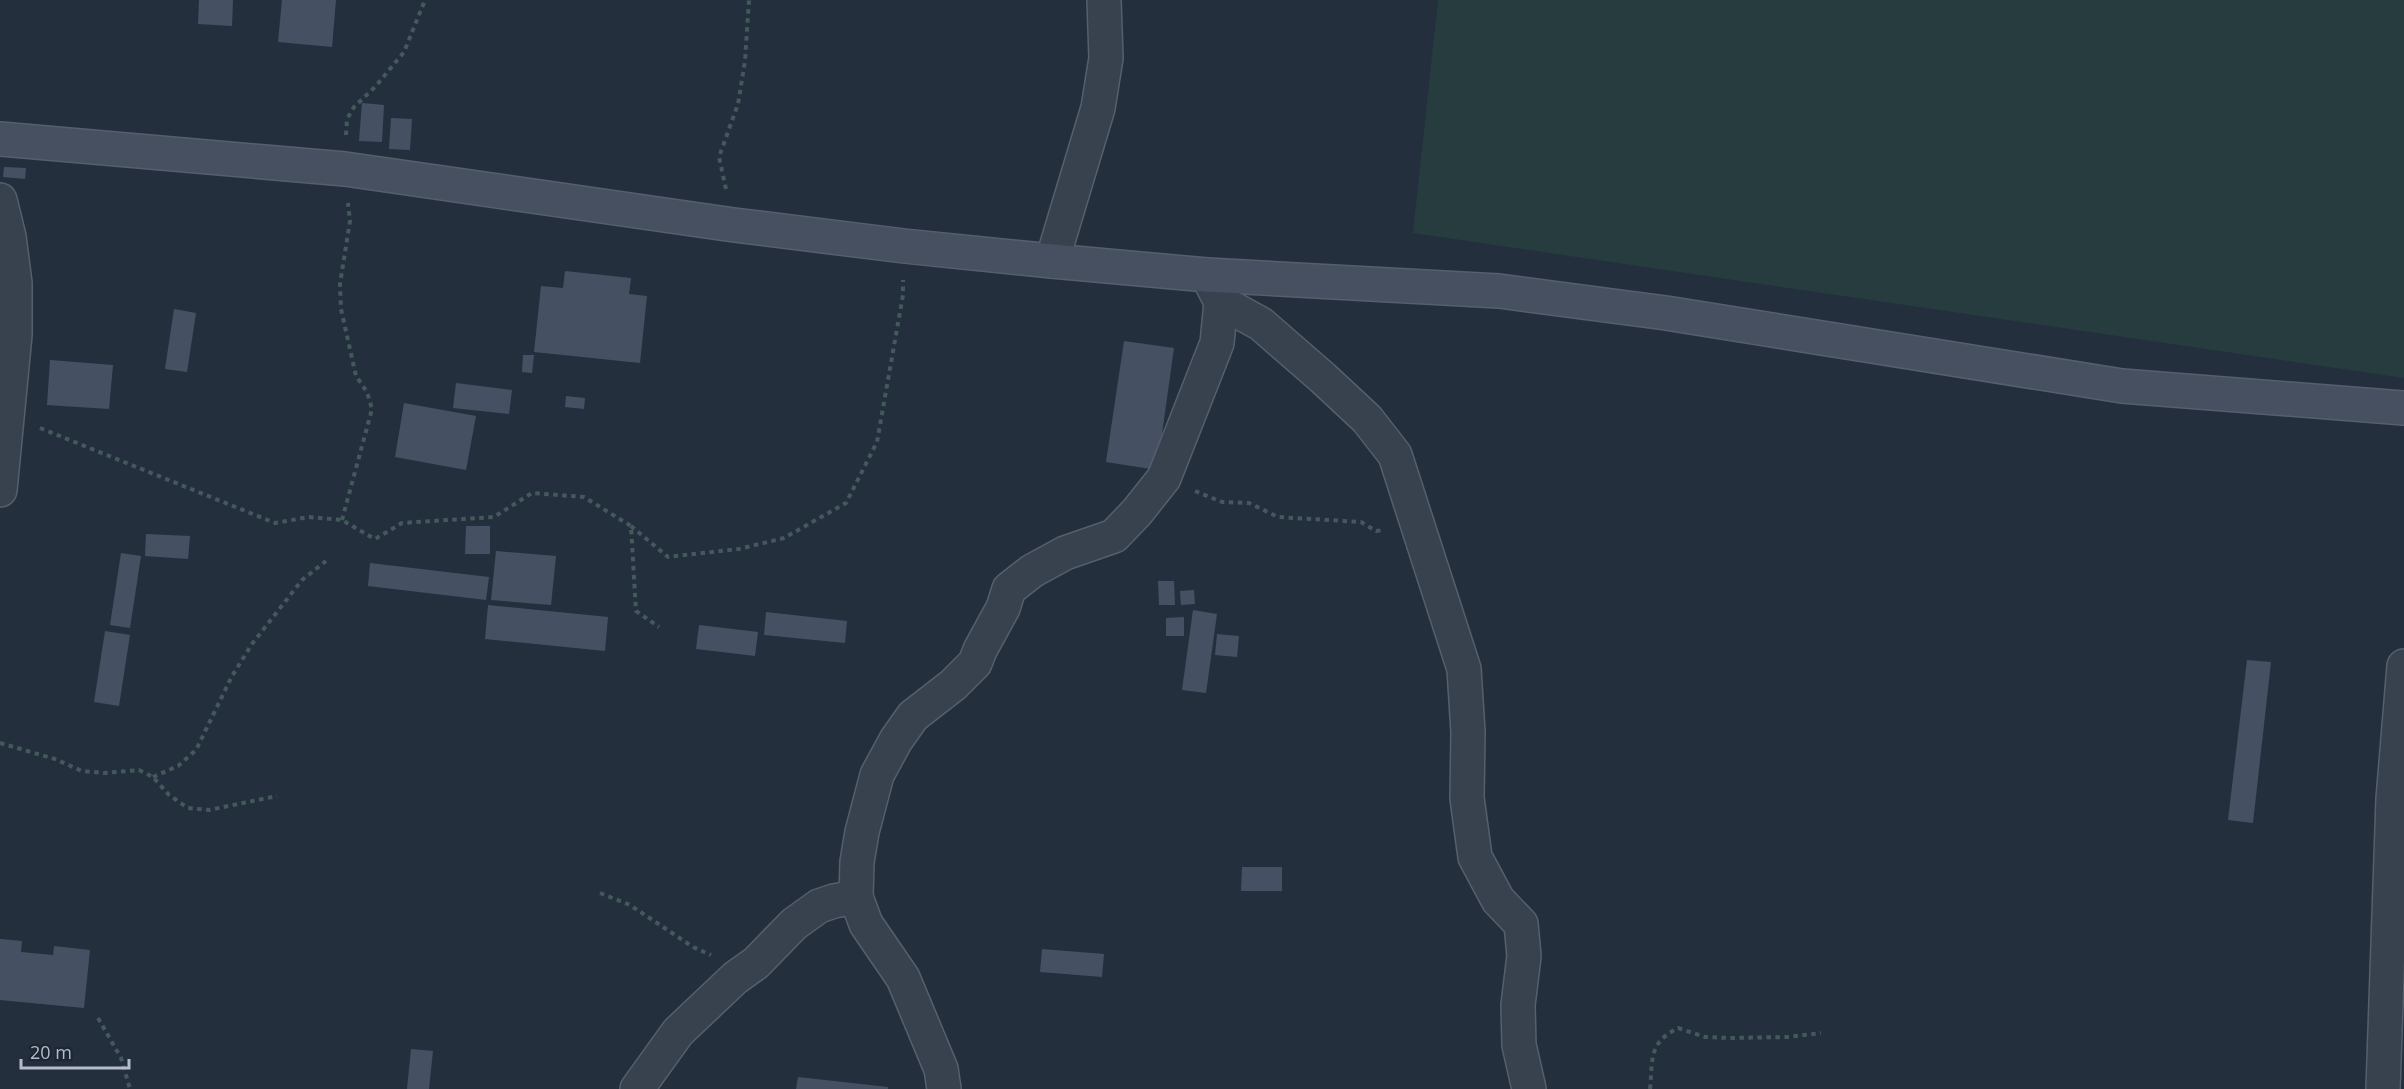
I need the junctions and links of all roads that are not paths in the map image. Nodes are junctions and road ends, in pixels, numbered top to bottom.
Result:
1 (1104, 0) edge
2 (0, 139) edge
3 (0, 200) edge
4 (1052, 261) junction
5 (1214, 288) junction
6 (2404, 408) edge
7 (0, 490) edge
8 (2404, 666) edge
9 (856, 897) junction
10 (637, 1089) edge
11 (944, 1089) edge
12 (1528, 1089) edge
13 (2383, 1089) edge

1 - 4 street
2 - 4 street
3 - 7 street
4 - 5 street
5 - 6 street
5 - 9 street
5 - 12 street
8 - 13 street
9 - 10 street
9 - 11 street

